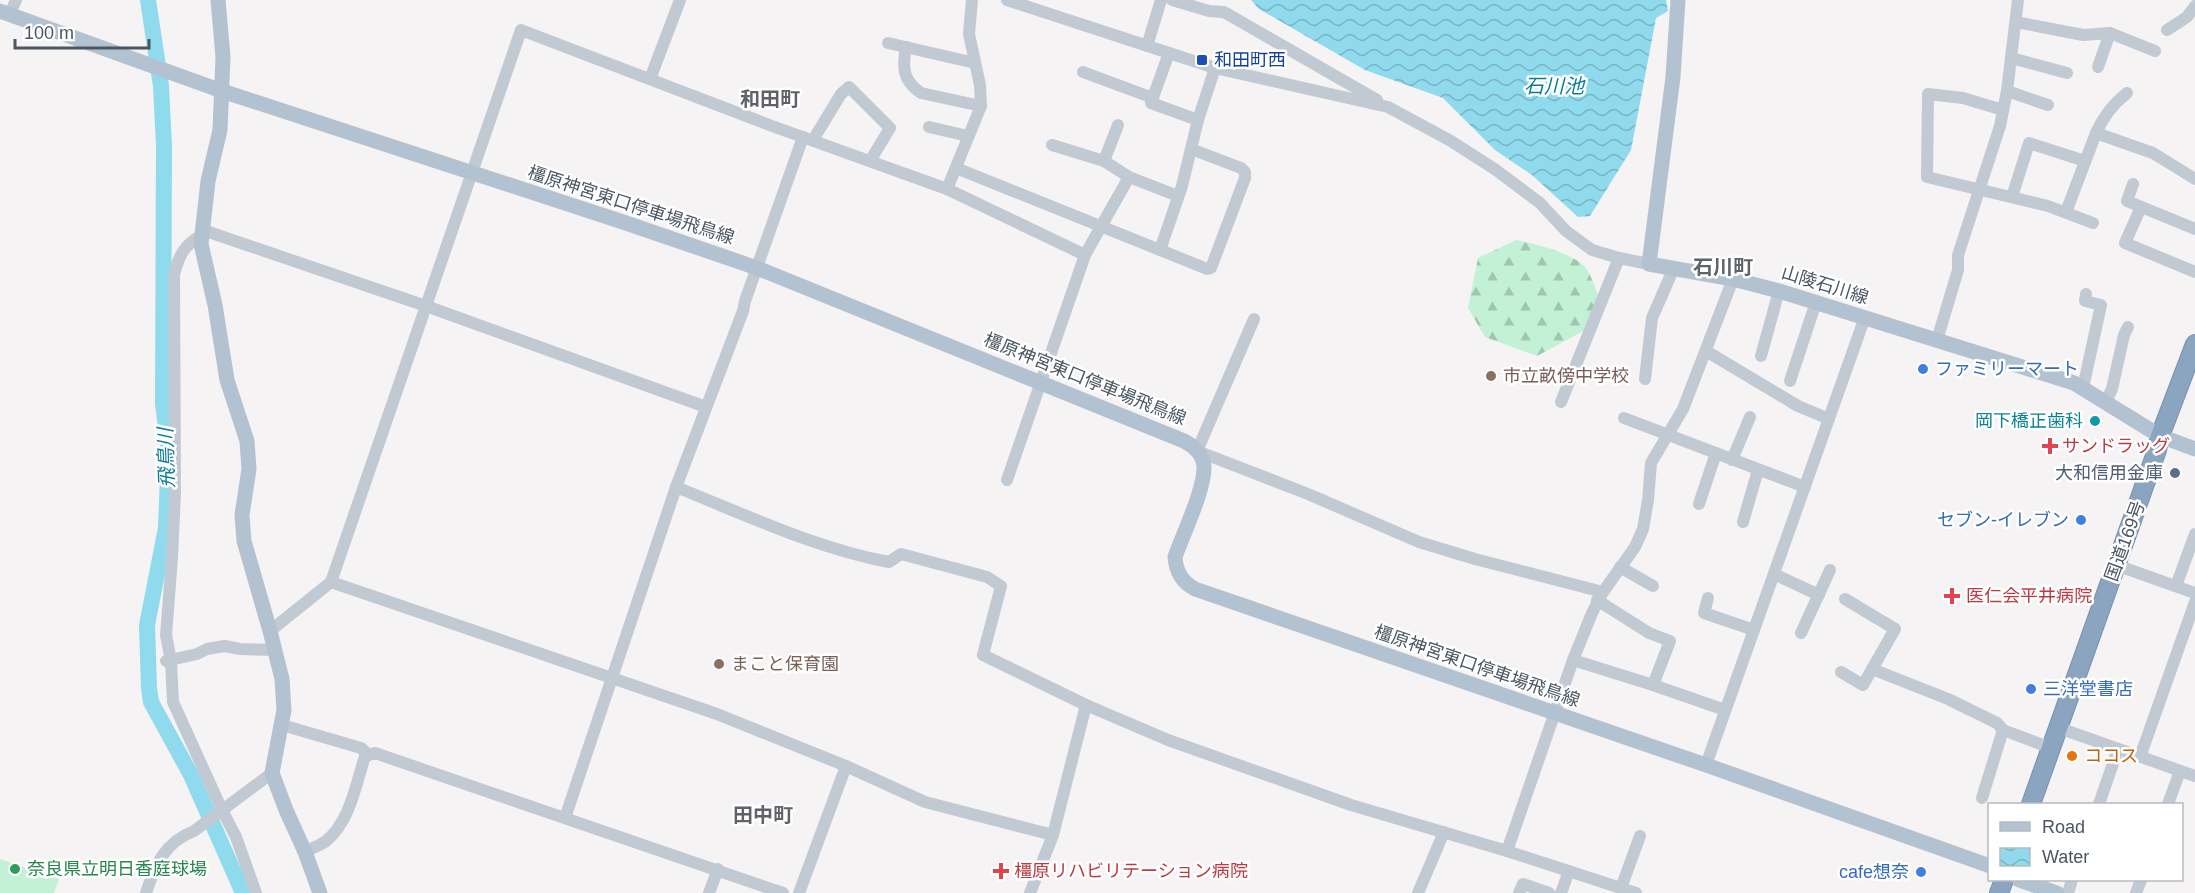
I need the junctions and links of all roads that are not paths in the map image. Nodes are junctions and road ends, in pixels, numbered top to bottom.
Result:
1 (218, 0) edge
2 (680, 0) edge
3 (972, 0) edge
4 (1007, 0) edge
5 (1161, 0) edge
6 (1172, 0) edge
7 (1219, 0) edge
8 (1678, 0) edge
9 (2018, 0) edge
10 (1028, 3) edge
11 (2195, 6) edge
12 (9, 8) edge
13 (1224, 12) junction
14 (2016, 22) junction
15 (2168, 30) dead end
16 (2110, 33) junction
17 (888, 43) dead end
18 (1147, 46) junction
19 (906, 47) junction
20 (2155, 51) dead end
21 (1169, 53) junction
22 (2012, 58) junction
23 (975, 63) junction
24 (2098, 67) dead end
25 (1215, 68) junction
26 (1083, 72) dead end
27 (2067, 73) dead end
28 (651, 79) junction
29 (222, 91) junction
30 (2007, 92) junction
31 (2127, 93) dead end
32 (1153, 98) junction
33 (2048, 105) dead end
34 (981, 106) junction
35 (1388, 107) junction
36 (2003, 110) junction
37 (1198, 120) junction
38 (1118, 125) dead end
39 (929, 127) dead end
40 (2096, 133) junction
41 (968, 136) junction
42 (808, 138) junction
43 (1052, 145) dead end
44 (1191, 149) junction
45 (870, 161) junction
46 (1104, 161) junction
47 (2085, 161) junction
48 (956, 168) junction
49 (471, 172) junction
50 (1129, 177) junction
51 (2195, 179) edge
52 (2133, 184) dead end
53 (947, 189) junction
54 (1979, 189) junction
55 (1178, 196) junction
56 (2012, 197) junction
57 (2141, 207) junction
58 (2066, 212) junction
59 (2093, 224) dead end
60 (1100, 227) junction
61 (2195, 229) edge
62 (202, 232) junction
63 (1160, 250) junction
64 (1085, 255) junction
65 (1619, 258) junction
66 (1649, 264) junction
67 (757, 268) junction
68 (1673, 270) junction
69 (2195, 272) edge
70 (1733, 279) junction
71 (1779, 291) junction
72 (2086, 294) dead end
73 (1816, 303) junction
74 (426, 306) junction
75 (1864, 317) junction
76 (1254, 319) dead end
77 (2128, 327) dead end
78 (1937, 340) junction
79 (2195, 344) edge
80 (1706, 351) junction
81 (1761, 356) dead end
82 (1646, 379) dead end
83 (1790, 381) dead end
84 (1042, 383) junction
85 (2083, 388) junction
86 (2106, 401) junction
87 (1561, 402) dead end
88 (706, 407) junction
89 (1750, 417) dead end
90 (1624, 418) dead end
91 (1829, 419) junction
92 (1668, 434) junction
93 (2160, 436) junction
94 (2195, 449) edge
95 (1197, 451) junction
96 (1716, 453) junction
97 (1732, 460) junction
98 (1758, 470) junction
99 (1007, 480) dead end
100 (676, 487) junction
101 (1805, 488) junction
102 (1699, 504) dead end
103 (1743, 522) dead end
104 (2195, 534) edge
105 (2116, 565) junction
106 (1620, 567) junction
107 (1830, 570) dead end
108 (1774, 574) junction
109 (331, 582) junction
110 (1653, 586) dead end
111 (2176, 586) junction
112 (2195, 593) edge
113 (1819, 595) junction
114 (1600, 596) junction
115 (1708, 598) dead end
116 (1845, 599) dead end
117 (2195, 602) edge
118 (1754, 630) junction
119 (270, 631) junction
120 (1801, 633) dead end
121 (276, 650) junction
122 (1573, 660) junction
123 (169, 661) junction
124 (1872, 669) junction
125 (1841, 672) dead end
126 (611, 679) junction
127 (1653, 685) junction
128 (1086, 705) junction
129 (1725, 710) junction
130 (1556, 713) junction
131 (282, 725) junction
132 (2059, 728) junction
133 (2003, 730) junction
134 (2051, 748) junction
135 (2118, 749) junction
136 (369, 755) junction
137 (2140, 757) junction
138 (1706, 765) junction
139 (846, 766) junction
140 (2180, 771) junction
141 (272, 773) junction
142 (2195, 776) edge
143 (1982, 798) dead end
144 (2031, 803) edge
145 (2099, 803) edge
146 (2168, 803) edge
147 (220, 811) junction
148 (565, 818) junction
149 (1444, 832) junction
150 (1053, 835) junction
151 (1640, 836) dead end
152 (1508, 851) junction
153 (306, 852) junction
154 (1988, 866) edge
155 (718, 869) junction
156 (1569, 871) junction
157 (2024, 881) edge
158 (1602, 888) edge
159 (1621, 888) junction
160 (778, 892) edge
161 (146, 893) edge
162 (256, 893) edge
163 (320, 893) edge
164 (709, 893) edge
165 (799, 893) edge
166 (1030, 893) edge
167 (1419, 893) edge
168 (1520, 893) edge
169 (1549, 893) edge
170 (1561, 893) edge
171 (1636, 893) edge
172 (2057, 893) edge

1 - 29 main road
2 - 28 street
3 - 23 street
4 - 10 street
5 - 18 street
6 - 13 street
7 - 13 street
8 - 66 main road
9 - 14 street
10 - 18 street
11 - 15 street
12 - 29 main road, 橿原神宮東口停車場飛鳥線
13 - 35 street
14 - 16 street
14 - 22 street
16 - 20 street
16 - 24 street
17 - 19 street
18 - 21 street
19 - 23 street
19 - 34 street
21 - 25 street
21 - 32 street
22 - 27 street
22 - 30 street
23 - 34 street
25 - 35 street
25 - 37 street
26 - 32 street
28 - 42 street
28 - 49 street
29 - 49 main road, 橿原神宮東口停車場飛鳥線
29 - 62 main road
30 - 33 street
30 - 36 street
31 - 40 street
32 - 37 street
34 - 41 street
35 - 65 street
36 - 54 street
36 - 54 street
37 - 44 street
38 - 46 street
39 - 41 street
40 - 47 street
40 - 51 street
41 - 48 street
42 - 45 street
42 - 45 street
42 - 67 street
43 - 46 street
44 - 55 street
44 - 63 street
45 - 53 street
46 - 50 street
47 - 56 street
47 - 58 street
48 - 53 street
48 - 60 street
49 - 67 main road, 橿原神宮東口停車場飛鳥線
49 - 74 street
50 - 55 street
50 - 60 street
52 - 57 street
53 - 64 street
54 - 56 street
54 - 78 street
55 - 63 street
56 - 58 street
57 - 61 street
57 - 69 street
58 - 59 street
60 - 63 street
60 - 64 street
62 - 74 street
62 - 119 main road
62 - 123 street
64 - 84 street
65 - 66 street
65 - 87 street
66 - 68 main road, 山陵石川線
67 - 84 main road, 橿原神宮東口停車場飛鳥線
67 - 88 street
68 - 70 main road, 山陵石川線
68 - 82 street
70 - 71 main road, 山陵石川線
70 - 80 street
71 - 73 main road, 山陵石川線
71 - 81 street
72 - 85 street
73 - 75 main road, 山陵石川線
73 - 83 street
74 - 88 street
74 - 109 street
75 - 78 main road, 山陵石川線
75 - 91 street
76 - 95 street
77 - 86 street
78 - 85 main road, 山陵石川線
79 - 93 highway, 国道169号
80 - 91 street
80 - 92 street
84 - 95 main road, 橿原神宮東口停車場飛鳥線
84 - 99 street
85 - 86 main road, 山陵石川線
86 - 93 main road, 山陵石川線
88 - 100 street
89 - 97 street
90 - 92 street
91 - 101 street
92 - 96 street
92 - 106 street
93 - 94 main road
93 - 105 highway, 国道169号
95 - 114 street
95 - 130 main road, 橿原神宮東口停車場飛鳥線
96 - 97 street
96 - 102 street
97 - 98 street
98 - 101 street
98 - 103 street
100 - 126 street
100 - 128 street
101 - 108 street
104 - 111 street
105 - 111 street
105 - 132 highway, 国道169号
106 - 110 street
106 - 114 street
107 - 113 street
108 - 113 street
108 - 118 street
109 - 119 street
109 - 126 street
111 - 112 street
113 - 120 street
114 - 122 street
114 - 127 street
115 - 118 street
116 - 124 street
117 - 137 street
118 - 129 street
119 - 121 main road
121 - 123 street
121 - 131 main road
122 - 127 street
122 - 130 street
123 - 147 street
124 - 125 street
124 - 133 street
126 - 139 street
126 - 148 street
127 - 129 street
128 - 149 street
128 - 150 street
129 - 138 street
130 - 138 main road, 橿原神宮東口停車場飛鳥線
130 - 152 street
131 - 136 street
131 - 141 main road
132 - 134 highway, 国道169号
132 - 135 street
133 - 134 street
133 - 143 street
134 - 144 highway, 国道169号
135 - 137 street
135 - 145 street
136 - 148 street
136 - 153 street
137 - 140 street
138 - 154 main road, 橿原神宮東口停車場飛鳥線
139 - 150 street
139 - 165 street
140 - 142 street
140 - 146 street
141 - 147 street
141 - 153 main road
147 - 161 street
147 - 162 street
148 - 155 street
149 - 152 street
149 - 167 street
150 - 166 street
151 - 159 street
152 - 156 street
153 - 163 main road
155 - 160 street
155 - 164 street
156 - 158 street
156 - 170 street
157 - 172 main road
158 - 159 street
159 - 171 street
168 - 169 street

